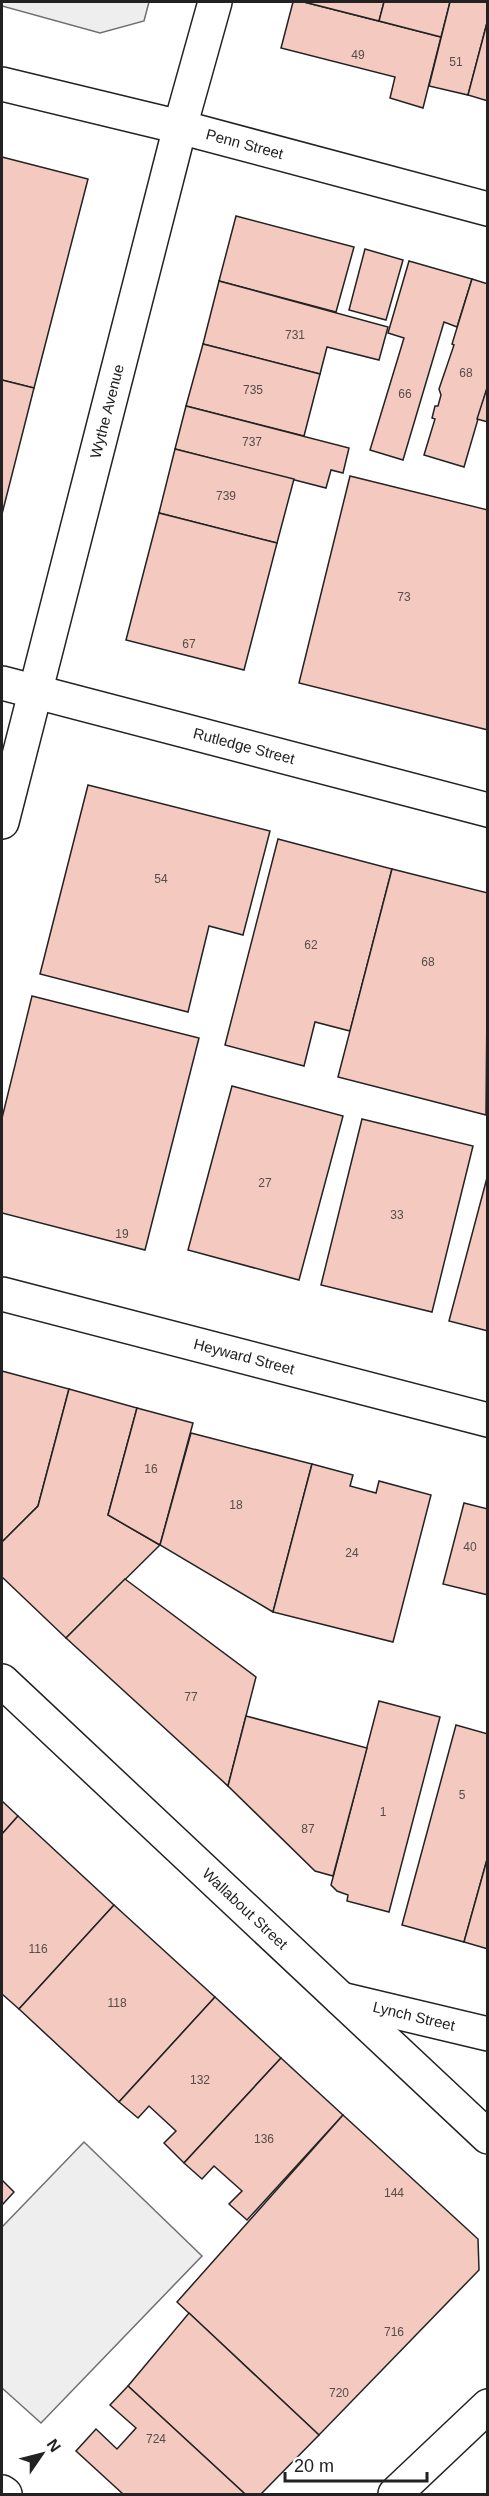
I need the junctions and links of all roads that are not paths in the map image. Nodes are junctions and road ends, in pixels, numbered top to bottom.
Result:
1 (215, 2) edge
2 (2, 84) edge
3 (180, 127) junction
4 (488, 208) edge
5 (2, 683) edge
6 (36, 692) junction
7 (488, 810) edge
8 (2, 822) edge
9 (2, 1294) edge
10 (488, 1420) edge
11 (2, 1681) edge
12 (341, 1999) junction
13 (488, 2034) edge
14 (488, 2137) edge
15 (488, 2406) edge
16 (395, 2494) edge

1 - 3 street, Wythe Avenue
2 - 3 street, Penn Street
3 - 4 street, Penn Street
3 - 6 street, Wythe Avenue
5 - 6 street, Rutledge Street
6 - 7 street, Rutledge Street
6 - 8 street, Wythe Avenue
9 - 10 street, Heyward Street
11 - 12 street, Wallabout Street
12 - 13 street, Lynch Street
12 - 14 street, Wallabout Street
15 - 16 street

